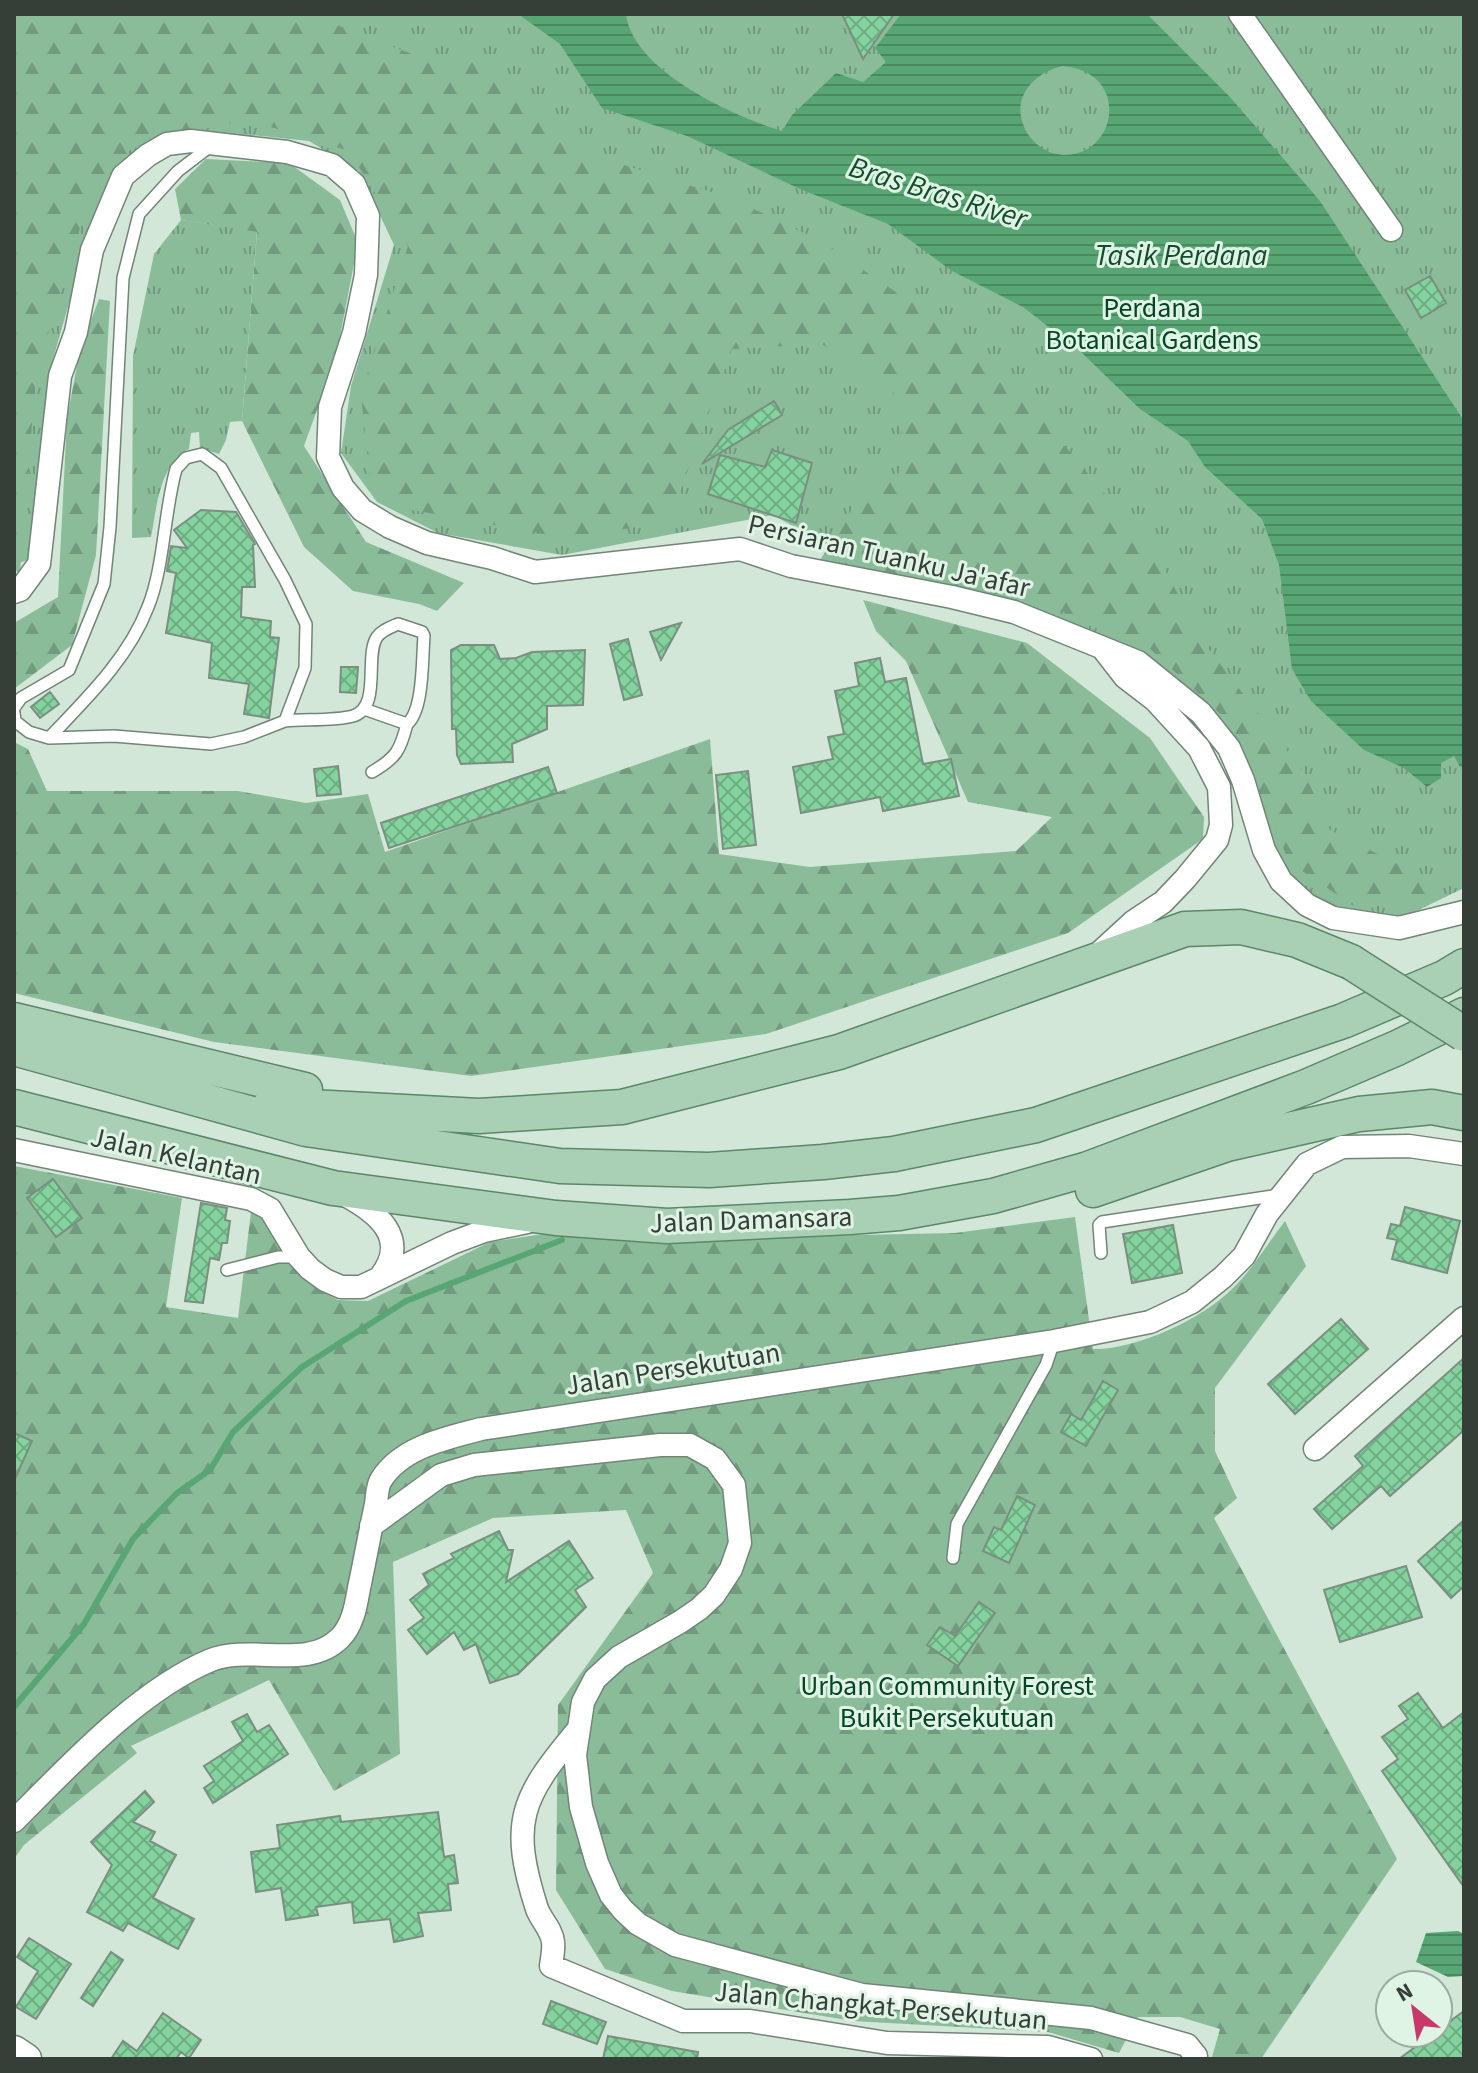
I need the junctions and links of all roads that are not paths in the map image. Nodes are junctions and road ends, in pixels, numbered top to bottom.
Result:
1 (1240, 14) edge
2 (216, 143) junction
3 (155, 151) junction
4 (178, 171) junction
5 (1391, 230) dead end
6 (14, 592) edge
7 (1101, 647) junction
8 (364, 709) junction
9 (14, 716) edge
10 (285, 721) junction
11 (407, 724) junction
12 (49, 738) junction
13 (372, 772) dead end
14 (1464, 912) edge
15 (1091, 961) junction
16 (1464, 966) edge
17 (1464, 1015) edge
18 (14, 1020) edge
19 (1464, 1034) edge
20 (14, 1048) edge
21 (152, 1086) junction
22 (14, 1107) edge
23 (405, 1112) junction
24 (1464, 1113) edge
25 (14, 1150) edge
26 (1464, 1154) edge
27 (333, 1188) junction
28 (1283, 1194) junction
29 (899, 1213) junction
30 (556, 1218) junction
31 (1101, 1253) dead end
32 (299, 1257) junction
33 (227, 1270) dead end
34 (381, 1276) junction
35 (1464, 1318) edge
36 (1054, 1341) junction
37 (1315, 1449) dead end
38 (371, 1526) junction
39 (953, 1558) dead end
40 (577, 1731) junction
41 (14, 1821) edge
42 (14, 2051) edge
43 (26, 2059) edge
44 (1091, 2059) edge
45 (1194, 2059) edge

1 - 5 street
2 - 3 street, Persiaran Tuanku Ja'afar
2 - 4 lane
2 - 7 street, Persiaran Tuanku Ja'afar
3 - 4 lane
3 - 6 street, Persiaran Tuanku Ja'afar
4 - 9 lane
7 - 14 street, Persiaran Tuanku Ja'afar
7 - 15 street, Persiaran Tuanku Ja'afar
8 - 10 lane
8 - 11 lane
8 - 11 lane
9 - 12 lane
10 - 12 lane
10 - 12 lane
11 - 13 lane
15 - 19 main road, bridge
15 - 23 main road
16 - 21 main road, Jalan Damansara
17 - 29 main road, Jalan Damansara
18 - 23 main road
20 - 21 main road, Jalan Damansara
21 - 23 main road
22 - 27 main road, Jalan Damansara
24 - 29 main road
25 - 32 street, Jalan Kelantan
26 - 28 street, Jalan Persekutuan
27 - 30 main road, Jalan Damansara
27 - 34 street
28 - 31 lane
28 - 36 street, Jalan Persekutuan
29 - 30 main road, Jalan Damansara
30 - 34 street, Jalan Kelantan
32 - 33 lane
32 - 34 street, Jalan Kelantan
35 - 37 street
36 - 38 street, Jalan Persekutuan
36 - 39 lane
38 - 40 street, Jalan Changkat Persekutuan
38 - 41 street, Jalan Persekutuan
40 - 44 street, Jalan Changkat Persekutuan
40 - 45 street, Jalan Changkat Persekutuan
42 - 43 street

